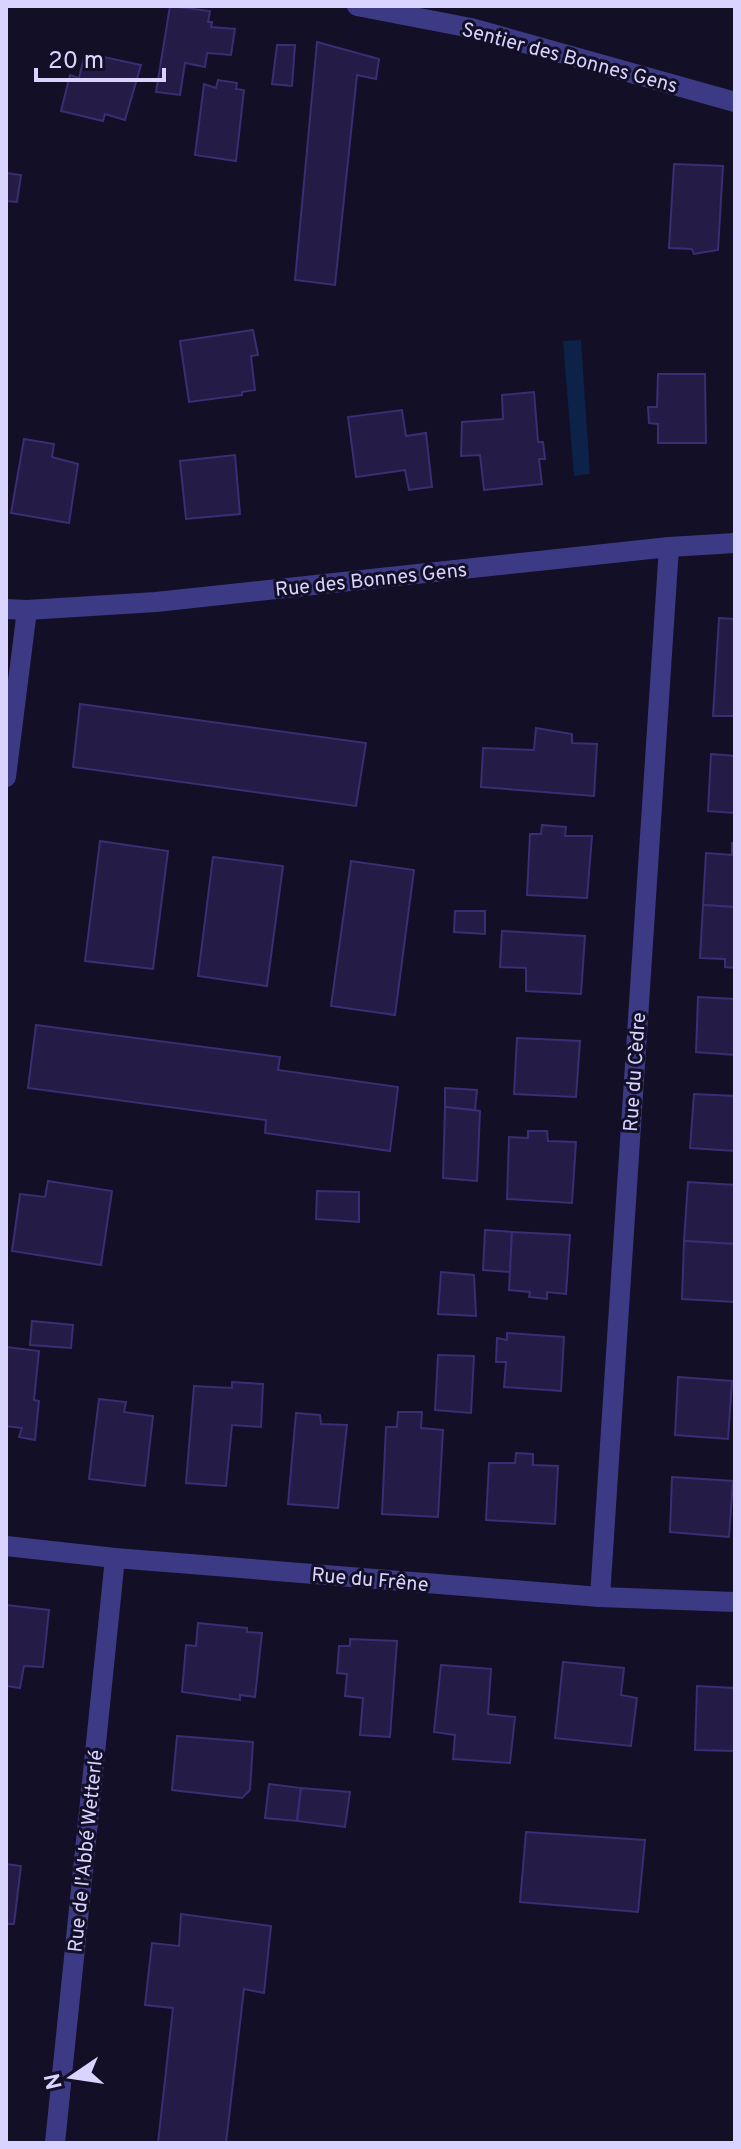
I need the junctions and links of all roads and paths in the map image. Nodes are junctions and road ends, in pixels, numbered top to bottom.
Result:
1 (357, 6) edge
2 (735, 102) edge
3 (735, 543) edge
4 (669, 547) junction
5 (6, 609) edge
6 (27, 610) junction
7 (6, 777) edge
8 (6, 1546) edge
9 (115, 1558) junction
10 (600, 1597) junction
11 (735, 1602) edge
12 (55, 2143) edge

1 - 2 street, Sentier des Bonnes Gens
3 - 4 street, Rue des Bonnes Gens
4 - 6 street, Rue des Bonnes Gens
4 - 10 street, Rue du Cèdre
5 - 6 street, Rue des Bonnes Gens
6 - 7 street
8 - 9 street, Rue du Frêne
9 - 10 street, Rue du Frêne
9 - 12 street, Rue de l'Abbé Wetterlé
10 - 11 street, Rue du Frêne

